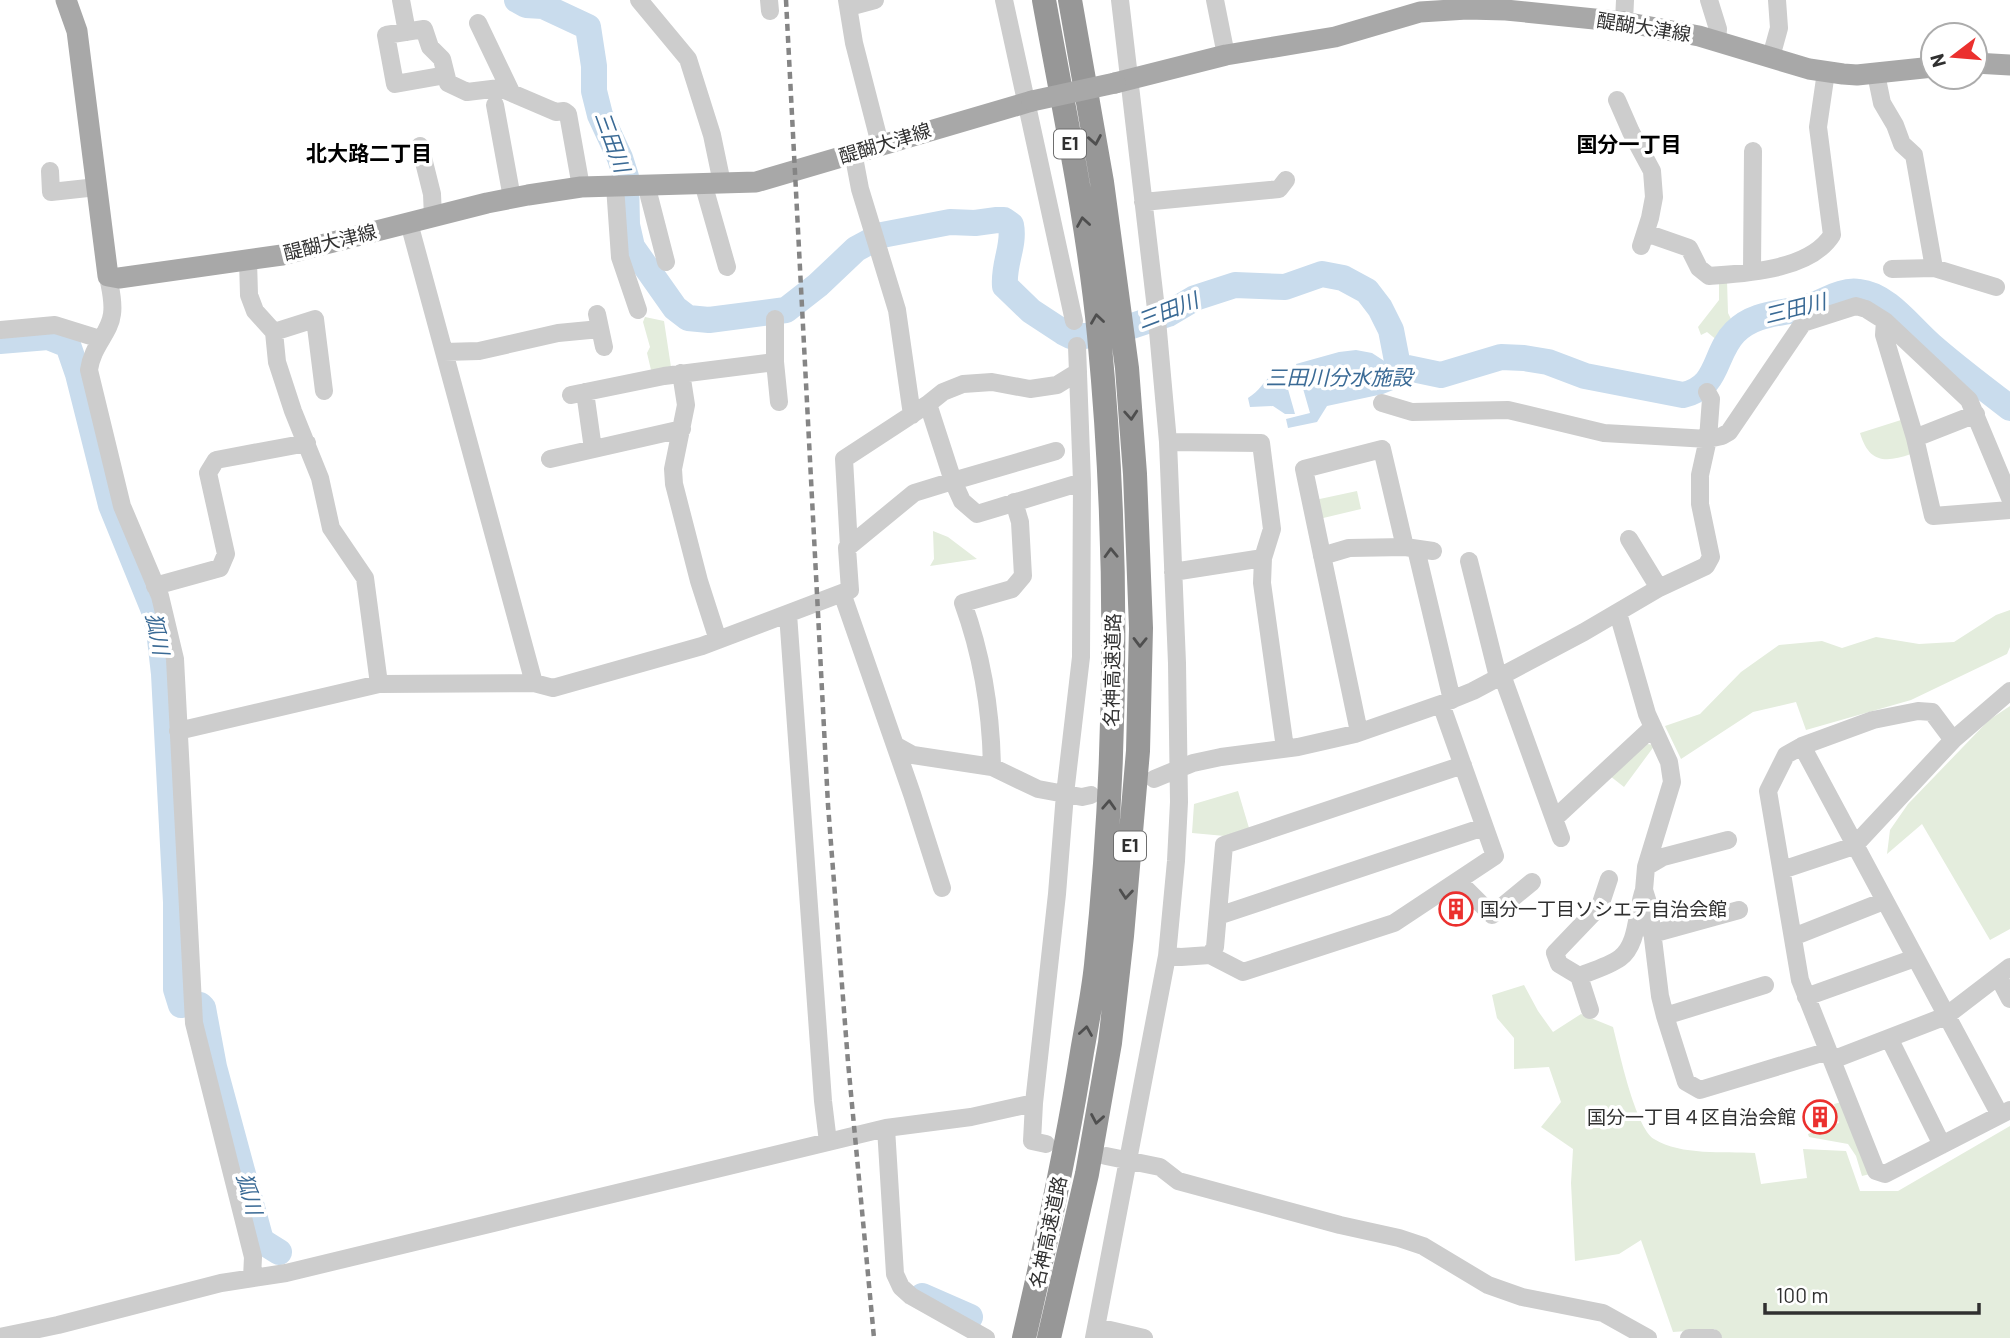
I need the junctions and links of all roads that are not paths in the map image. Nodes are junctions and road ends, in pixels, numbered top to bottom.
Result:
1 (66, 0) edge
2 (401, 0) edge
3 (639, 0) edge
4 (875, 0) edge
5 (1004, 0) edge
6 (1044, 0) edge
7 (1070, 0) edge
8 (1120, 0) edge
9 (1215, 0) edge
10 (1625, 0) edge
11 (1709, 0) edge
12 (1777, 0) edge
13 (848, 3) edge
14 (1624, 22) junction
15 (478, 23) dead end
16 (407, 32) junction
17 (1717, 41) junction
18 (1226, 55) junction
19 (1771, 57) junction
20 (1989, 64) edge
21 (2010, 65) edge
22 (1919, 69) edge
23 (1826, 72) junction
24 (1876, 74) junction
25 (446, 75) junction
26 (1122, 81) junction
27 (510, 92) junction
28 (1617, 100) dead end
29 (1028, 102) junction
30 (500, 116) dead end
31 (880, 144) junction
32 (420, 146) dead end
33 (1753, 151) dead end
34 (853, 152) junction
35 (50, 171) dead end
36 (1286, 180) dead end
37 (713, 183) junction
38 (630, 185) junction
39 (97, 187) junction
40 (580, 187) junction
41 (512, 198) junction
42 (1143, 202) junction
43 (433, 217) junction
44 (409, 223) junction
45 (248, 260) junction
46 (666, 262) dead end
47 (727, 267) dead end
48 (1934, 268) junction
49 (1892, 269) dead end
50 (1752, 271) junction
51 (108, 276) junction
52 (1104, 286) junction
53 (1996, 287) dead end
54 (638, 310) dead end
55 (775, 319) dead end
56 (1074, 321) dead end
57 (1885, 321) junction
58 (0, 330) edge
59 (274, 332) junction
60 (100, 339) junction
61 (604, 347) dead end
62 (1101, 347) junction
63 (444, 352) junction
64 (775, 362) junction
65 (1078, 372) junction
66 (681, 373) junction
67 (324, 391) dead end
68 (1707, 392) dead end
69 (779, 402) dead end
70 (1382, 403) dead end
71 (928, 404) junction
72 (1976, 414) junction
73 (912, 415) junction
74 (682, 429) junction
75 (1915, 438) junction
76 (1708, 439) junction
77 (1168, 442) junction
78 (307, 443) junction
79 (593, 449) junction
80 (1056, 451) dead end
81 (550, 459) dead end
82 (953, 481) junction
83 (1082, 482) junction
84 (2010, 498) edge
85 (1014, 502) junction
86 (2010, 510) edge
87 (1629, 539) dead end
88 (849, 547) junction
89 (1418, 549) junction
90 (1322, 556) junction
91 (1263, 558) junction
92 (1469, 561) dead end
93 (1173, 572) junction
94 (155, 586) junction
95 (1659, 588) junction
96 (842, 593) junction
97 (1618, 612) junction
98 (788, 614) junction
99 (718, 640) junction
100 (1500, 676) junction
101 (534, 682) junction
102 (379, 684) junction
103 (2010, 691) edge
104 (1446, 702) junction
105 (1653, 727) junction
106 (178, 731) junction
107 (1359, 733) junction
108 (1953, 740) junction
109 (895, 745) junction
110 (1802, 746) junction
111 (1285, 748) junction
112 (1462, 765) junction
113 (992, 767) junction
114 (1178, 769) junction
115 (1154, 779) dead end
116 (1065, 794) junction
117 (1091, 795) dead end
118 (1554, 819) junction
119 (1485, 827) junction
120 (1561, 838) dead end
121 (1728, 840) dead end
122 (1854, 846) junction
123 (1646, 867) junction
124 (1782, 870) junction
125 (1609, 879) dead end
126 (1458, 881) junction
127 (1532, 882) dead end
128 (942, 888) dead end
129 (1644, 890) junction
130 (1884, 901) junction
131 (1739, 910) dead end
132 (1218, 916) junction
133 (1652, 934) junction
134 (1793, 937) junction
135 (1210, 955) junction
136 (1167, 956) junction
137 (1914, 958) junction
138 (2004, 972) edge
139 (1579, 976) junction
140 (1765, 985) dead end
141 (1806, 997) junction
142 (2010, 999) edge
143 (1590, 1010) dead end
144 (1665, 1016) junction
145 (1946, 1016) junction
146 (1889, 1038) junction
147 (1829, 1054) junction
148 (1034, 1103) junction
149 (2005, 1112) edge
150 (886, 1128) junction
151 (828, 1142) junction
152 (1046, 1144) dead end
153 (1942, 1145) junction
154 (1106, 1156) dead end
155 (1129, 1161) junction
156 (253, 1278) junction
157 (1096, 1332) edge
158 (31, 1334) edge
159 (0, 1337) edge
160 (986, 1338) edge
161 (1024, 1338) edge
162 (1049, 1338) edge
163 (1143, 1338) edge
164 (1647, 1338) edge
165 (1689, 1338) edge
166 (1713, 1338) edge

1 - 39 main road
2 - 16 street
3 - 37 street
4 - 13 street
5 - 29 street
52 -> 6 highway, 名神高速道路 / E1
7 -> 52 highway, 名神高速道路 / E1
8 - 26 street
9 - 18 street
10 - 14 street
11 - 17 street
12 - 19 street
13 - 31 street
14 - 17 main road, 醍醐大津線
14 - 18 main road, 醍醐大津線
15 - 27 street
16 - 25 street
16 - 25 street
17 - 19 main road, 醍醐大津線
18 - 26 main road, 醍醐大津線
19 - 23 main road, 醍醐大津線
20 - 21 main road
22 - 24 main road, 醍醐大津線
23 - 24 main road, 醍醐大津線
23 - 50 street
24 - 48 street
25 - 27 street
26 - 29 main road, 醍醐大津線, bridge
26 - 42 street
27 - 40 street
28 - 50 street
29 - 31 main road, 醍醐大津線
29 - 56 street
30 - 41 street
31 - 34 main road, 醍醐大津線
32 - 43 street
33 - 50 street
34 - 37 main road, 醍醐大津線
34 - 73 street
35 - 39 street
36 - 42 street
37 - 38 main road, 醍醐大津線
37 - 47 street
38 - 40 main road, 醍醐大津線
38 - 46 street
38 - 54 street
39 - 51 main road
40 - 41 main road, 醍醐大津線
41 - 43 main road, 醍醐大津線
42 - 77 street
43 - 44 main road, 醍醐大津線
44 - 45 main road, 醍醐大津線
44 - 63 street
45 - 51 main road, 醍醐大津線
45 - 59 street
48 - 49 street
48 - 53 street
51 - 60 street
52 - 62 highway, 名神高速道路 / E1
55 - 64 street
57 - 72 street
57 - 75 street
57 - 76 street
58 - 60 street
59 - 67 street
59 - 78 street
60 - 94 street
61 - 63 street
62 - 65 street
161 -> 62 highway, 名神高速道路 / E1
62 -> 162 highway, 名神高速道路 / E1
63 - 101 street
64 - 66 street
64 - 69 street
65 - 71 street
65 - 83 street
66 - 74 street
66 - 79 street
68 - 76 street
70 - 76 street
71 - 73 street
71 - 82 street
72 - 75 street
72 - 84 street
73 - 88 street
74 - 79 street
74 - 99 street
75 - 86 street
76 - 95 street
77 - 91 street
77 - 93 street
78 - 94 street
78 - 102 street
79 - 81 street
80 - 82 street
82 - 85 street
82 - 88 street
83 - 85 street
83 - 116 street
85 - 113 street
87 - 95 street
88 - 96 street
89 - 90 street
89 - 90 street
89 - 104 street
90 - 107 street
91 - 93 street
91 - 111 street
92 - 100 street
93 - 114 street
94 - 106 street
95 - 97 street
96 - 98 street
96 - 109 street
97 - 100 street
97 - 105 street
98 - 99 street
98 - 151 street
99 - 101 street
100 - 104 street
100 - 118 street
101 - 102 street
102 - 106 street
103 - 108 street
104 - 107 street
104 - 112 street
105 - 118 street
105 - 123 street
106 - 156 street
107 - 111 street
108 - 110 street
108 - 122 street
109 - 113 street
109 - 128 street
110 - 122 street
110 - 124 street
111 - 114 street
112 - 119 street
112 - 132 street
113 - 116 street
114 - 115 street
114 - 136 street
116 - 117 street
116 - 148 street
118 - 120 street
119 - 126 street
119 - 132 street
121 - 123 street
122 - 124 street
122 - 130 street
123 - 129 street
124 - 134 street
125 - 139 street
126 - 127 street
126 - 135 street
129 - 133 street
129 - 139 street
130 - 134 street
130 - 137 street
131 - 133 street
132 - 135 street
133 - 144 street
134 - 141 street
135 - 136 street
136 - 155 street
137 - 141 street
137 - 145 street
138 - 142 street
138 - 145 street
139 - 143 street
140 - 144 street
141 - 147 street
144 - 147 street
145 - 146 street
145 - 149 street
146 - 147 street
146 - 153 street
147 - 153 street
148 - 150 street
148 - 152 street
149 - 153 street
150 - 151 street
150 - 160 street
151 - 156 street
154 - 155 street
155 - 157 street
155 - 164 street
156 - 158 street
157 - 163 street
158 - 159 street
165 - 166 street

